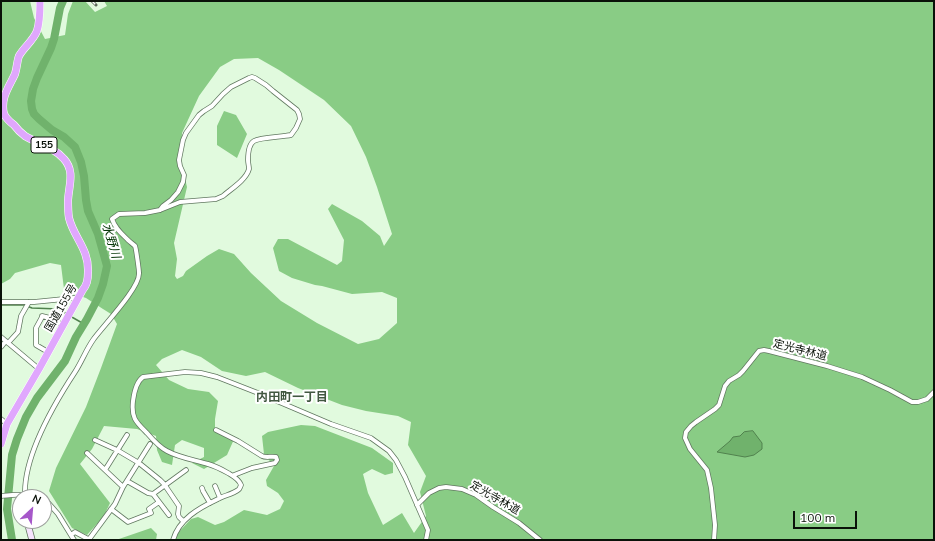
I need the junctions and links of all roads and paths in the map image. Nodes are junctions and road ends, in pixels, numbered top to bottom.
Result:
1 (40, 1) edge
2 (160, 210) junction
3 (78, 299) junction
4 (1, 302) edge
5 (29, 302) junction
6 (63, 325) junction
7 (1, 337) edge
8 (7, 342) junction
9 (1, 347) edge
10 (48, 352) junction
11 (39, 369) junction
12 (934, 392) edge
13 (1, 419) edge
14 (7, 424) junction
15 (216, 430) dead end
16 (126, 435) dead end
17 (95, 440) dead end
18 (1, 444) edge
19 (150, 444) dead end
20 (117, 450) junction
21 (87, 453) dead end
22 (139, 463) junction
23 (105, 470) junction
24 (186, 470) dead end
25 (233, 476) junction
26 (126, 481) junction
27 (165, 485) junction
28 (215, 486) dead end
29 (123, 487) junction
30 (202, 488) dead end
31 (25, 489) edge
32 (153, 494) junction
33 (1, 496) edge
34 (12, 496) edge
35 (220, 498) junction
36 (159, 502) junction
37 (210, 503) junction
38 (417, 505) junction
39 (52, 508) edge
40 (111, 509) junction
41 (169, 515) dead end
42 (182, 522) junction
43 (30, 529) edge
44 (71, 535) junction
45 (32, 540) edge
46 (74, 540) edge
47 (173, 540) edge
48 (426, 540) edge
49 (540, 540) edge
50 (714, 540) edge

1 - 3 highway, 国道155号 / 155
2 - 2 street
2 - 31 street
3 - 5 street
3 - 6 highway, 国道155号 / 155
4 - 5 street
5 - 8 street
6 - 10 highway, 国道155号 / 155
6 - 10 street
7 - 8 street
8 - 9 street
8 - 11 street
10 - 11 highway, 国道155号 / 155
11 - 14 highway, 国道155号 / 155
12 - 50 street, 定光寺林道
13 - 14 street
14 - 18 highway, 国道155号 / 155
15 - 25 street
16 - 20 street
17 - 20 street
19 - 22 street
20 - 22 street
20 - 23 street
21 - 23 street
22 - 26 street
22 - 27 street
23 - 29 street
24 - 27 street
25 - 35 street
25 - 38 street
26 - 29 street
26 - 32 street
27 - 32 street
27 - 42 street
28 - 35 street
29 - 40 street
30 - 37 street
32 - 36 street
33 - 34 street
35 - 37 street
36 - 40 street
36 - 41 street
37 - 42 street
38 - 48 street
38 - 49 street, 定光寺林道
39 - 44 street
40 - 44 street
42 - 47 street
43 - 45 street
44 - 46 street

